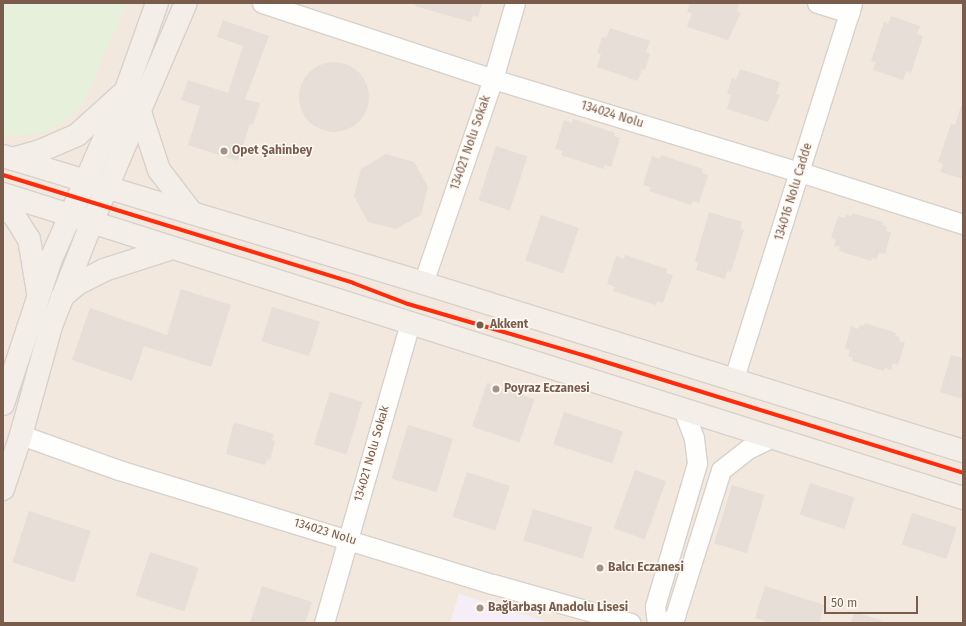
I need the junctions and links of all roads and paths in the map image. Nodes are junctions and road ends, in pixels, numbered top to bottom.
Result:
1 (157, 3) edge
2 (186, 3) edge
3 (262, 3) edge
4 (515, 3) edge
5 (817, 3) edge
6 (851, 8) edge
7 (492, 79) junction
8 (126, 90) junction
9 (140, 112) junction
10 (7, 157) edge
11 (800, 172) junction
12 (86, 181) junction
13 (108, 188) junction
14 (3, 194) edge
15 (3, 205) edge
16 (192, 213) junction
17 (70, 215) junction
18 (92, 222) junction
19 (963, 224) edge
20 (172, 248) junction
21 (423, 283) junction
22 (39, 294) junction
23 (62, 297) junction
24 (410, 323) junction
25 (733, 381) junction
26 (3, 404) edge
27 (683, 410) junction
28 (21, 435) junction
29 (771, 438) junction
30 (963, 451) edge
31 (3, 489) edge
32 (963, 498) edge
33 (347, 538) junction
34 (324, 623) edge
35 (630, 623) edge
36 (657, 623) edge
37 (667, 623) edge

1 - 8 main road
2 - 9 main road
3 - 7 street, 134024 Nolu
4 - 7 street, 134021 Nolu Sokak
5 - 6 street
6 - 11 street, 134016 Nolu Cadde
7 - 11 street, 134024 Nolu
7 - 21 street, 134021 Nolu Sokak
8 - 10 main road
8 - 12 main road
9 - 13 main road
9 - 16 main road
10 - 12 main road
11 - 19 street, 134024 Nolu
11 - 25 street, 134016 Nolu Cadde
12 - 13 main road
12 - 17 main road
13 - 16 main road
13 - 18 main road
14 - 17 main road
15 - 22 main road
16 - 21 main road
17 - 18 main road
17 - 22 main road
18 - 20 main road
18 - 23 main road
20 - 23 main road
20 - 24 main road
21 - 25 main road
22 - 26 main road
23 - 28 main road
24 - 27 main road
24 - 33 street, 134021 Nolu Sokak
25 - 30 main road
27 - 29 main road
27 - 36 street
28 - 31 main road
28 - 33 street, 134023 Nolu
29 - 32 main road
29 - 37 street
33 - 34 street, 134021 Nolu Sokak
33 - 35 street, 134023 Nolu

